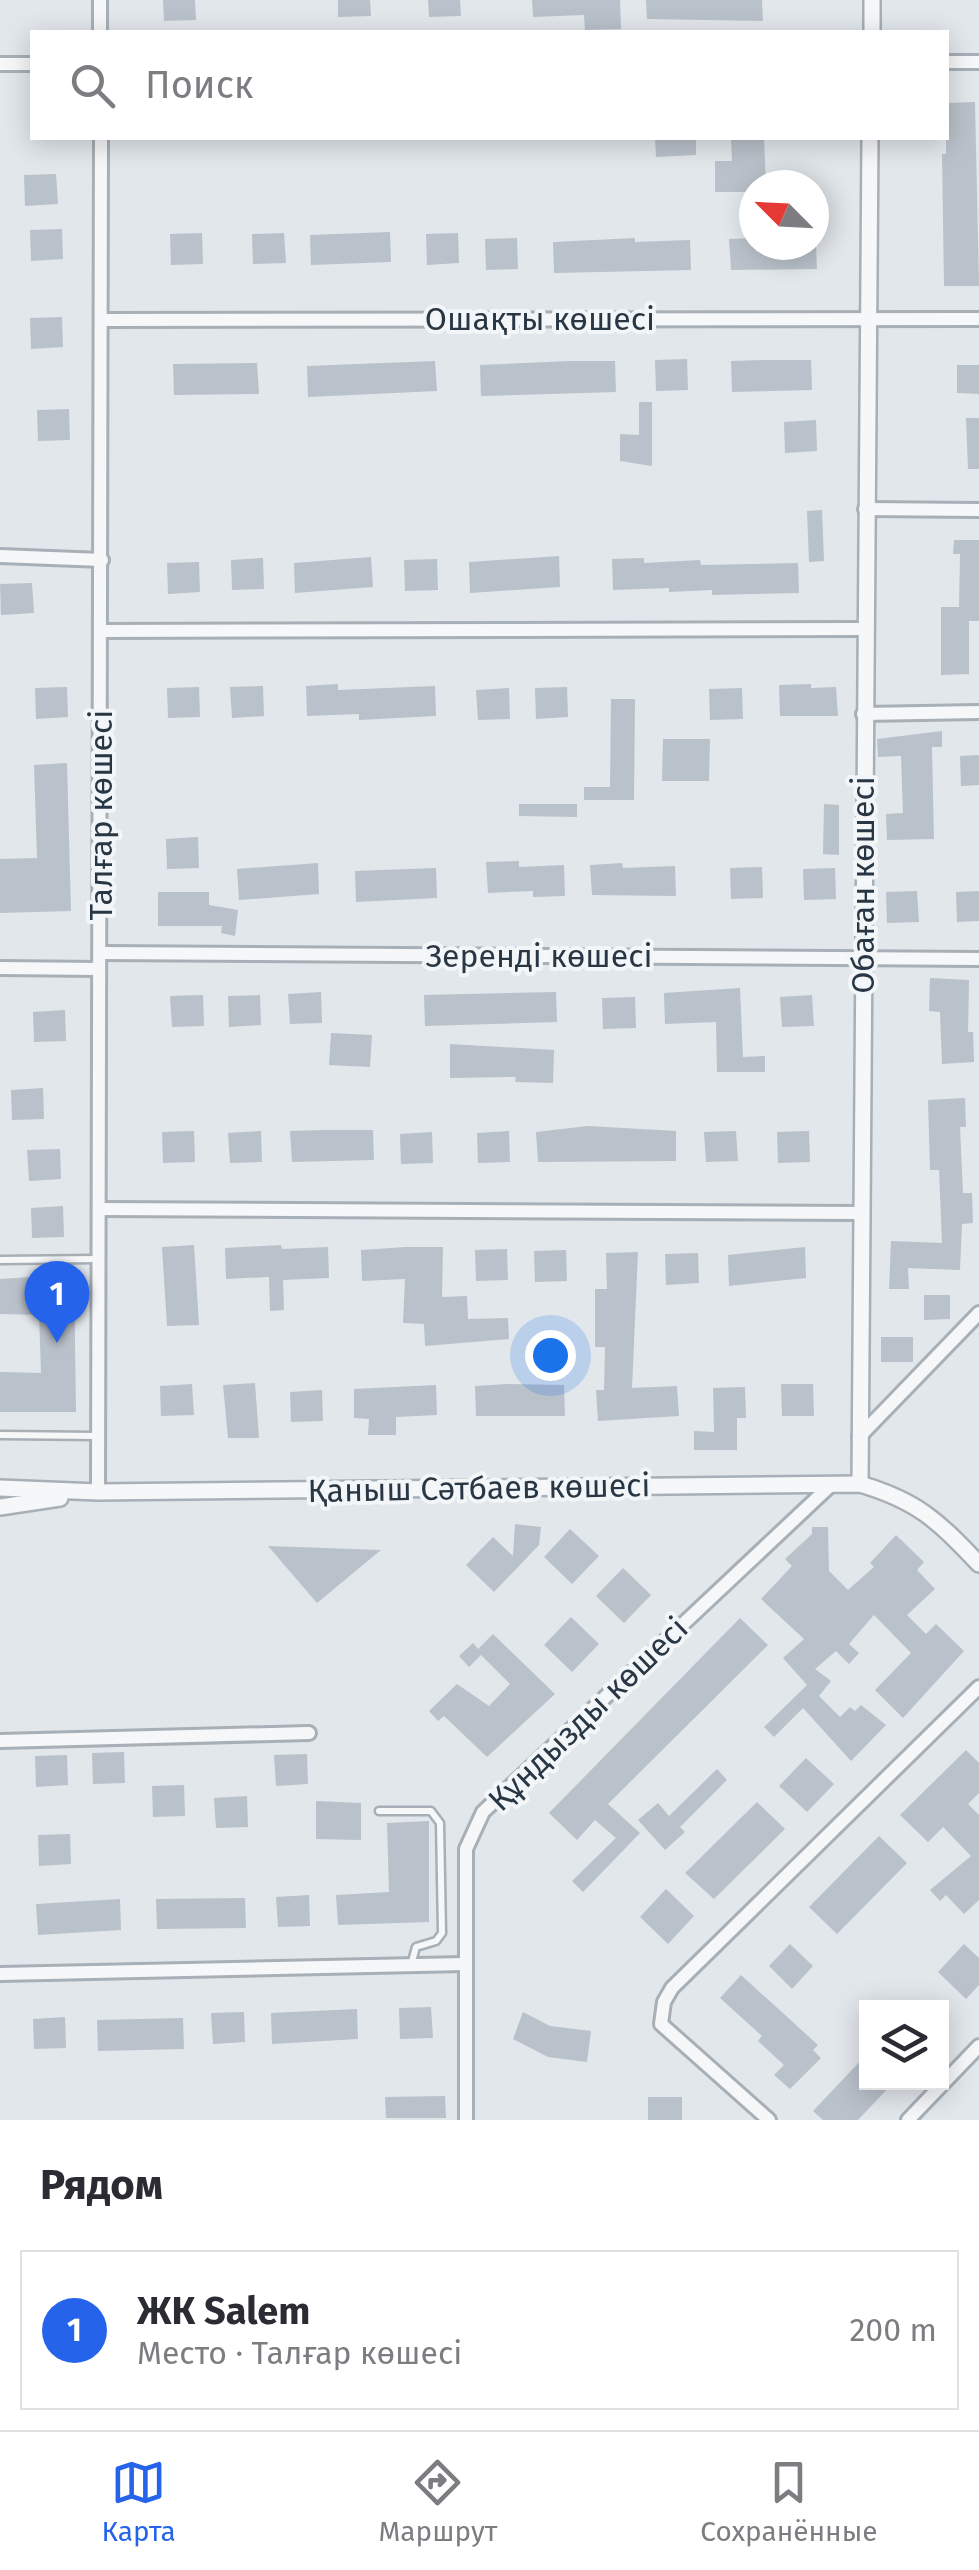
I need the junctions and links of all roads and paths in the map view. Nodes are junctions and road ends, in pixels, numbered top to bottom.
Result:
1 (100, 0) edge
2 (872, 0) edge
3 (100, 30) edge
4 (872, 30) edge
5 (949, 62) edge
6 (979, 62) edge
7 (0, 64) edge
8 (30, 64) edge
9 (101, 140) edge
10 (870, 140) edge
11 (866, 318) junction
12 (979, 319) edge
13 (101, 320) junction
14 (866, 509) junction
15 (979, 510) edge
16 (0, 556) edge
17 (102, 560) junction
18 (863, 629) junction
19 (102, 631) junction
20 (979, 712) edge
21 (863, 714) junction
22 (100, 953) junction
23 (864, 958) junction
24 (979, 959) edge
25 (0, 968) edge
26 (100, 969) junction
27 (99, 1209) junction
28 (860, 1213) junction
29 (98, 1259) junction
30 (0, 1260) edge
31 (979, 1314) edge
32 (0, 1435) edge
33 (98, 1436) junction
34 (859, 1436) junction
35 (832, 1484) junction
36 (860, 1484) junction
37 (0, 1488) edge
38 (98, 1492) junction
39 (0, 1507) edge
40 (979, 1564) edge
41 (979, 1687) edge
42 (309, 1733) dead end
43 (0, 1741) edge
44 (378, 1811) dead end
45 (464, 1964) junction
46 (410, 1966) junction
47 (0, 1974) edge
48 (979, 2046) edge
49 (466, 2120) edge
50 (769, 2120) edge
51 (908, 2120) edge

1 - 3 street
2 - 4 street
5 - 6 street
7 - 8 street
9 - 13 street, Талғар көшесі
10 - 11 street, Обаған көшесі
11 - 12 street, Ошақты көшесі
11 - 13 street, Ошақты көшесі
11 - 14 street, Обаған көшесі
13 - 17 street, Талғар көшесі
14 - 15 street
14 - 18 street, Обаған көшесі
16 - 17 street
17 - 19 street, Талғар көшесі
18 - 19 street
18 - 21 street, Обаған көшесі
19 - 22 street, Талғар көшесі
20 - 21 street
21 - 23 street, Обаған көшесі
22 - 23 street, Зеренді көшесі
22 - 26 street, Талғар көшесі
23 - 24 street, Зеренді көшесі
23 - 28 street, Обаған көшесі
25 - 26 street
26 - 27 street, Талғар көшесі
27 - 28 street
27 - 29 street, Талғар көшесі
28 - 34 street, Обаған көшесі
29 - 30 lane
29 - 33 street, Талғар көшесі
31 - 34 street
32 - 33 lane
33 - 38 street, Талғар көшесі
34 - 36 street, Обаған көшесі
35 - 36 street, Қаныш Сәтбаев көшесі
35 - 38 street, Қаныш Сәтбаев көшесі
35 - 45 street, Құндызды көшесі
36 - 40 street
37 - 38 street, Қаныш Сәтбаев көшесі
38 - 39 street, Қаныш Сәтбаев көшесі
41 - 50 street
42 - 43 street
44 - 46 lane
45 - 46 street
45 - 49 street, Құндызды көшесі
46 - 47 street
48 - 51 street

